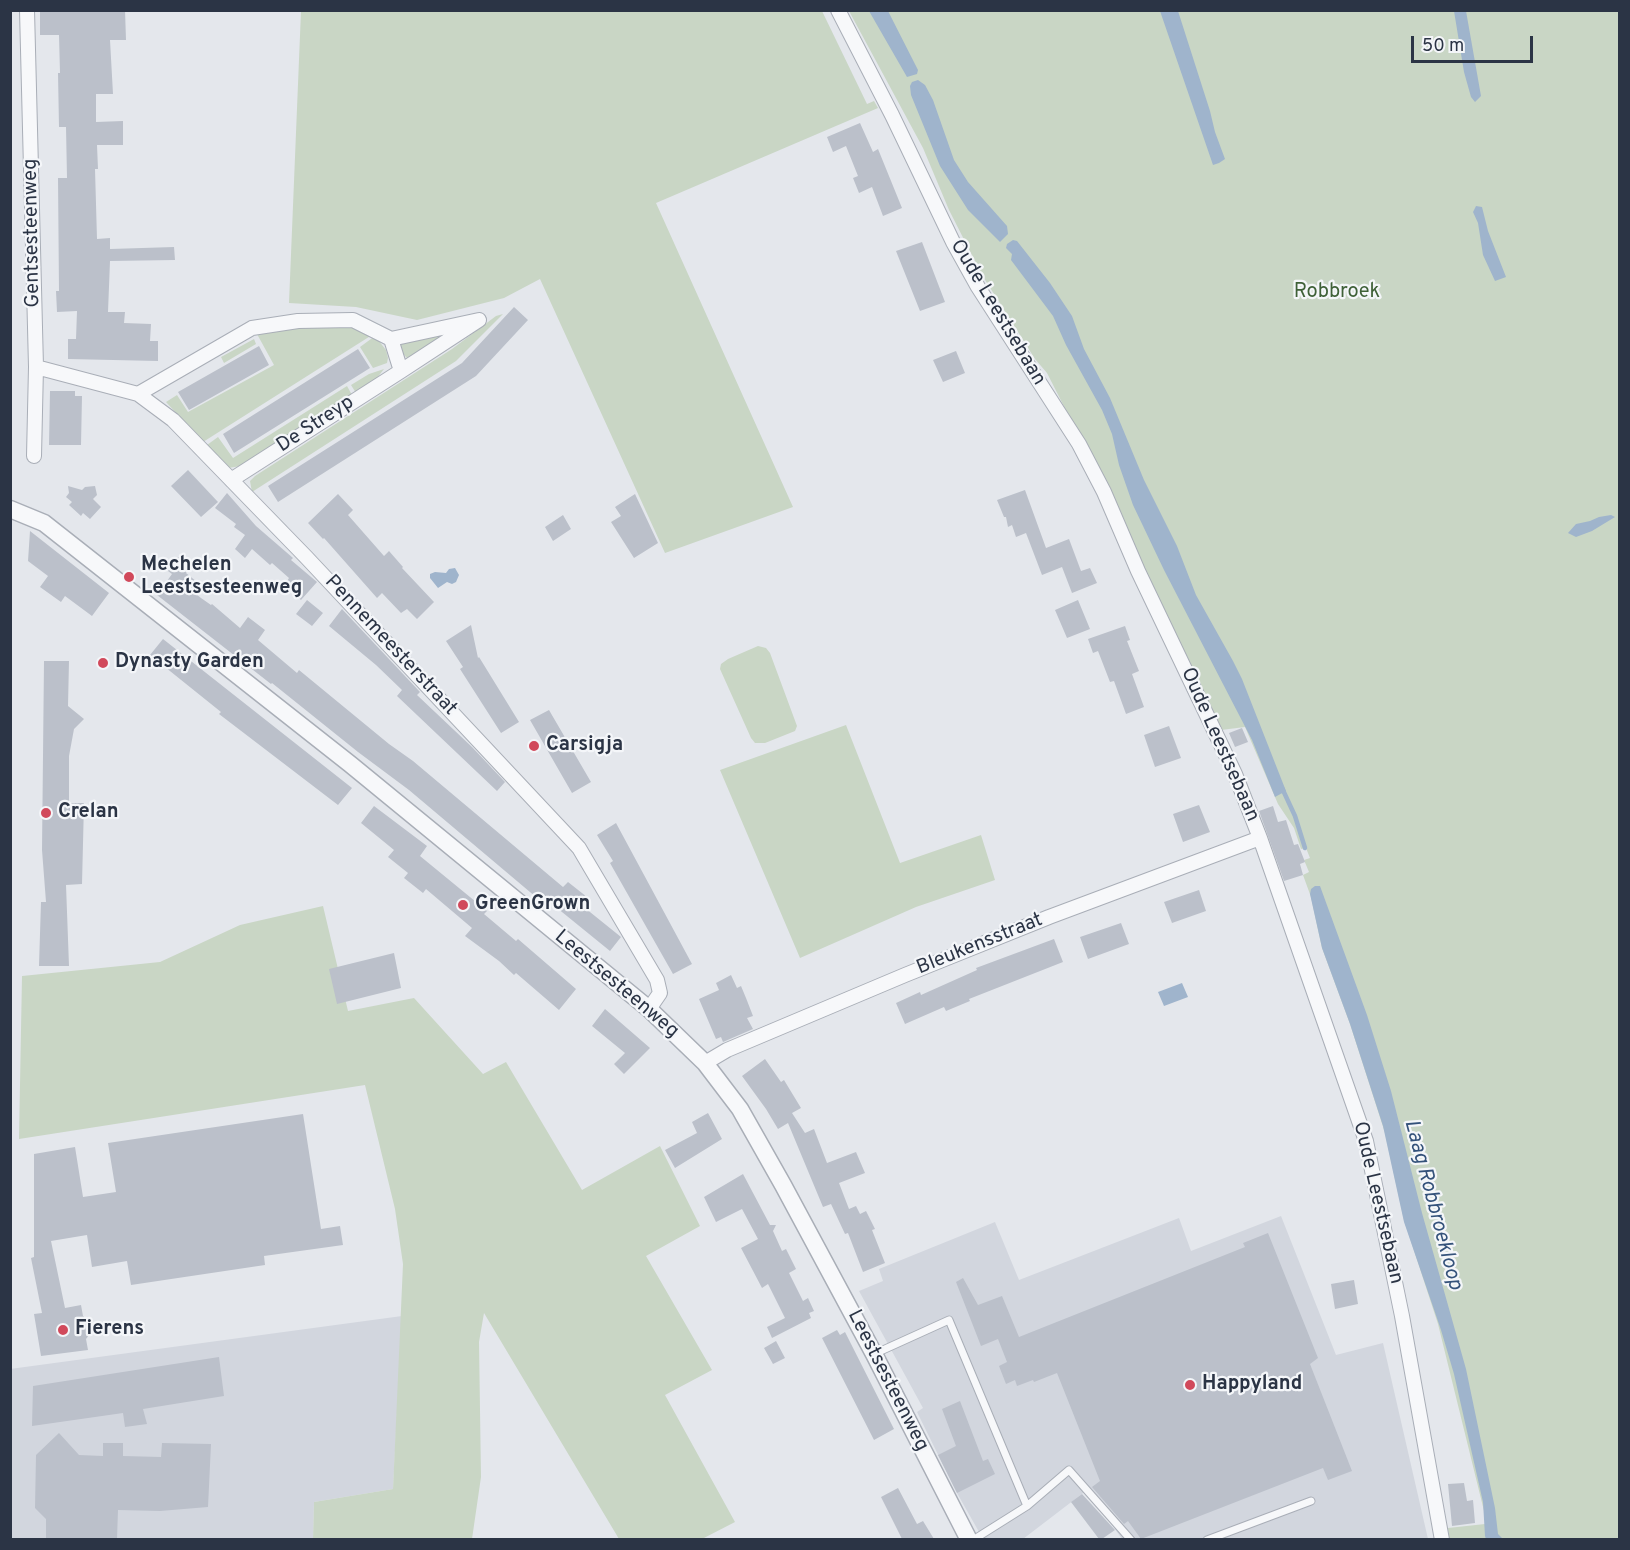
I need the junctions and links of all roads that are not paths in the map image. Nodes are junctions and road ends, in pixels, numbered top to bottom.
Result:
1 (27, 10) edge
2 (837, 10) edge
3 (391, 339) junction
4 (36, 367) junction
5 (401, 371) junction
6 (138, 394) junction
7 (34, 456) dead end
8 (231, 480) junction
9 (10, 509) edge
10 (1260, 838) junction
11 (649, 1009) junction
12 (705, 1063) junction
13 (874, 1354) junction
14 (1311, 1501) dead end
15 (1027, 1506) junction
16 (971, 1539) edge
17 (1131, 1539) edge
18 (1207, 1539) edge
19 (1442, 1539) edge

1 - 4 street, Gentsesteenweg
2 - 10 street, Oude Leestsebaan
3 - 5 street
3 - 5 street, De Streyp
3 - 6 street
4 - 6 street, Pennemeesterstraat
4 - 7 street, Gentsesteenweg
5 - 8 street, De Streyp
6 - 8 street, Pennemeesterstraat
8 - 11 street, Pennemeesterstraat
9 - 11 street, Leestsesteenweg
10 - 12 street, Bleukensstraat
10 - 19 street, Oude Leestsebaan
11 - 12 street, Leestsesteenweg
12 - 13 street, Leestsesteenweg
13 - 15 lane
13 - 16 street, Leestsesteenweg
14 - 18 lane
15 - 16 lane
15 - 17 lane

